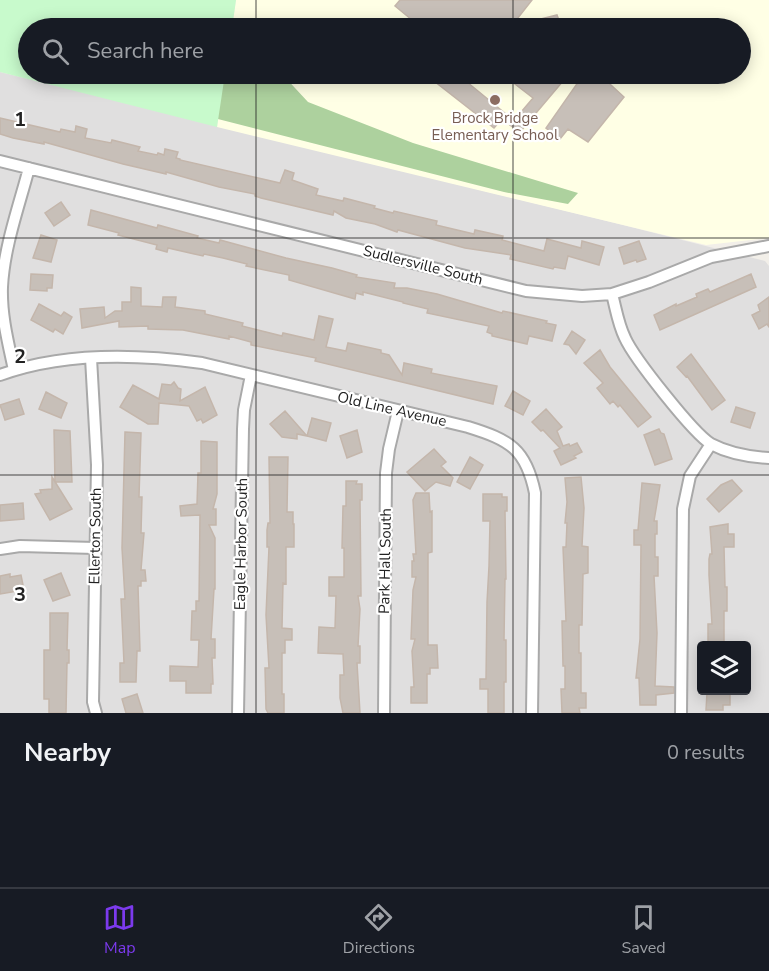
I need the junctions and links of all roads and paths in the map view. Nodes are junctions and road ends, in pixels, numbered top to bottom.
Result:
1 (0, 160) edge
2 (29, 168) junction
3 (769, 246) edge
4 (612, 294) junction
5 (91, 358) junction
6 (14, 370) junction
7 (0, 375) edge
8 (251, 375) junction
9 (398, 411) junction
10 (711, 444) junction
11 (769, 458) edge
12 (95, 548) junction
13 (0, 549) edge
14 (96, 713) edge
15 (238, 713) edge
16 (384, 713) edge
17 (532, 713) edge
18 (681, 713) edge

1 - 2 street, Sudlersville South
2 - 4 street, Sudlersville South
2 - 6 street
3 - 4 street, Sudlersville South
4 - 10 street
5 - 6 street, Old Line Avenue
5 - 8 street, Old Line Avenue
5 - 12 street, Ellerton South
6 - 7 street, Old Line Avenue
8 - 9 street, Old Line Avenue
8 - 15 street, Eagle Harbor South
9 - 16 street, Park Hall South
9 - 17 street, Old Line Avenue
10 - 11 street
10 - 18 street
12 - 13 street
12 - 14 street, Ellerton South

